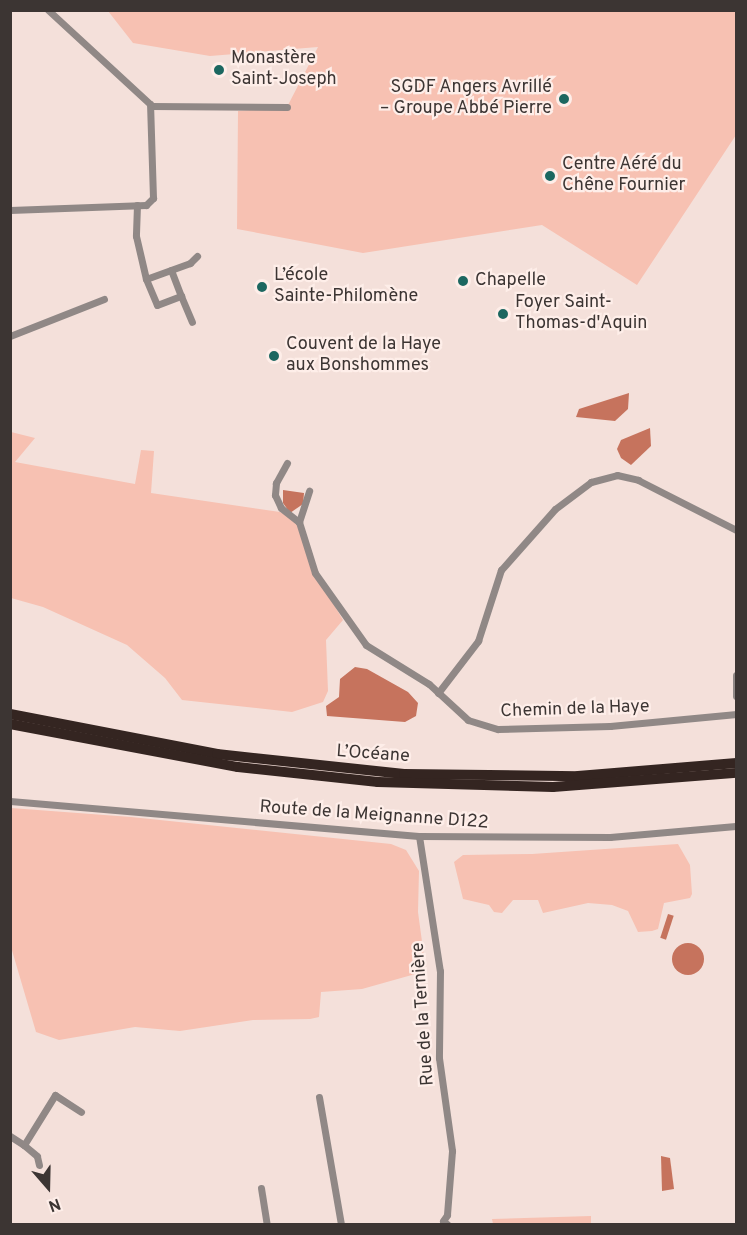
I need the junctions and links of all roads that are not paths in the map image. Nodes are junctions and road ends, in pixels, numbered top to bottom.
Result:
1 (48, 10) edge
2 (151, 106) junction
3 (287, 107) dead end
4 (137, 205) junction
5 (10, 210) edge
6 (197, 256) dead end
7 (171, 270) junction
8 (146, 279) junction
9 (181, 296) junction
10 (104, 299) dead end
11 (192, 322) dead end
12 (10, 336) edge
13 (287, 463) dead end
14 (309, 491) dead end
15 (298, 522) junction
16 (736, 530) edge
17 (736, 675) edge
18 (438, 693) junction
19 (736, 696) edge
20 (10, 714) edge
21 (736, 714) edge
22 (10, 724) edge
23 (736, 763) edge
24 (736, 773) edge
25 (10, 801) edge
26 (736, 826) edge
27 (419, 836) junction
28 (319, 1096) dead end
29 (81, 1112) dead end
30 (10, 1136) edge
31 (24, 1145) junction
32 (39, 1165) dead end
33 (261, 1188) dead end
34 (443, 1223) edge
35 (267, 1224) edge
36 (342, 1224) edge

1 - 2 street
2 - 3 street
2 - 4 street
4 - 5 street
4 - 8 street
6 - 7 street
7 - 8 street
7 - 9 street
8 - 9 street
9 - 11 street
10 - 12 street
13 - 15 street, Chemin de la Haye
14 - 15 street
15 - 18 street, Chemin de la Haye
16 - 18 street
17 - 19 street
18 - 21 street, Chemin de la Haye
20 - 23 highway, L’Océane
22 - 24 highway, L’Océane
25 - 27 street, Route de la Meignanne D122
26 - 27 street, Route de la Meignanne D122
27 - 34 street, Rue de la Ternière
28 - 36 street
29 - 31 street
30 - 31 street
31 - 32 street
33 - 35 street

